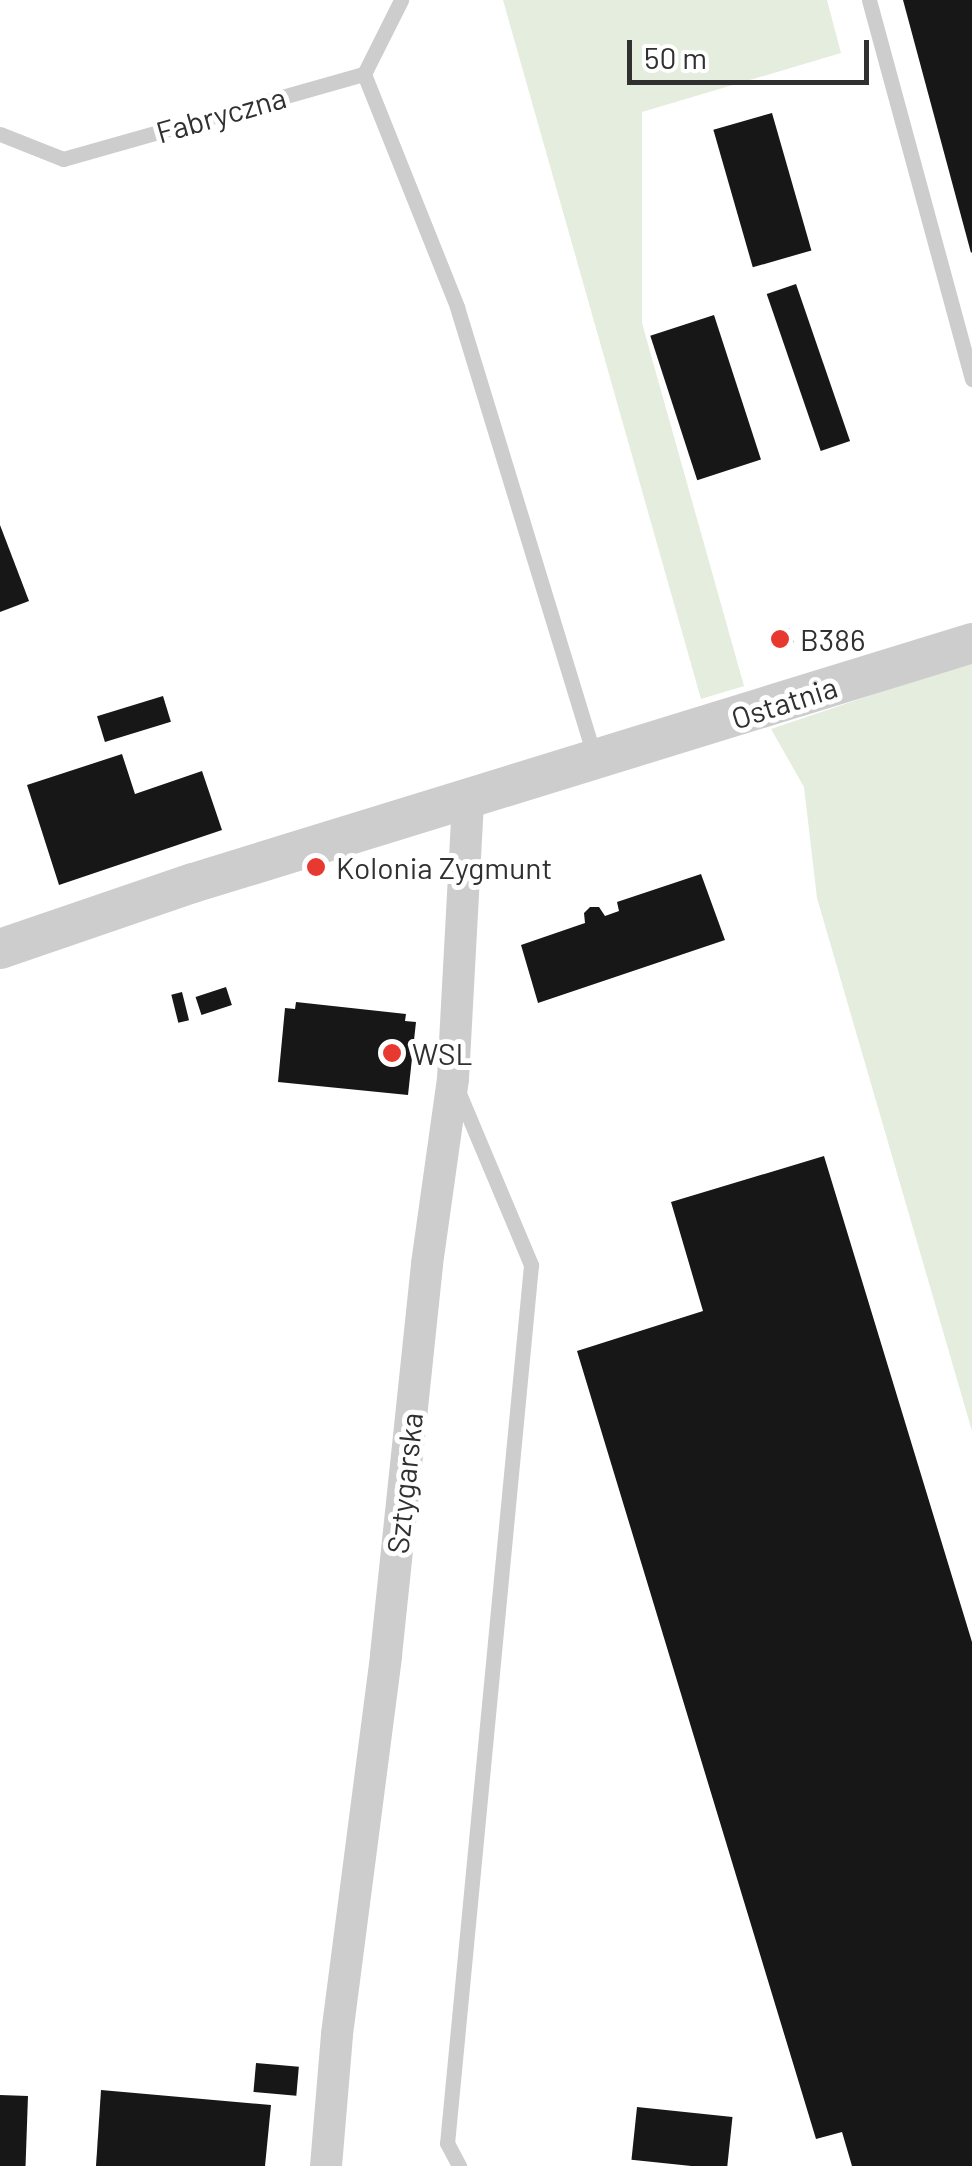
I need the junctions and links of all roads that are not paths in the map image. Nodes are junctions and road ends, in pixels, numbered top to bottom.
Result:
1 (400, 0) edge
2 (869, 0) edge
3 (364, 74) junction
4 (0, 134) edge
5 (972, 379) edge
6 (972, 642) edge
7 (596, 762) junction
8 (468, 800) junction
9 (0, 948) edge
10 (453, 1079) junction
11 (326, 2166) edge
12 (459, 2166) edge

1 - 3 lane
2 - 5 lane
3 - 4 lane, Fabryczna
3 - 7 lane
6 - 7 street, Ostatnia
7 - 8 street
8 - 9 street
8 - 10 street, Sztygarska
10 - 11 street, Sztygarska
10 - 12 lane

